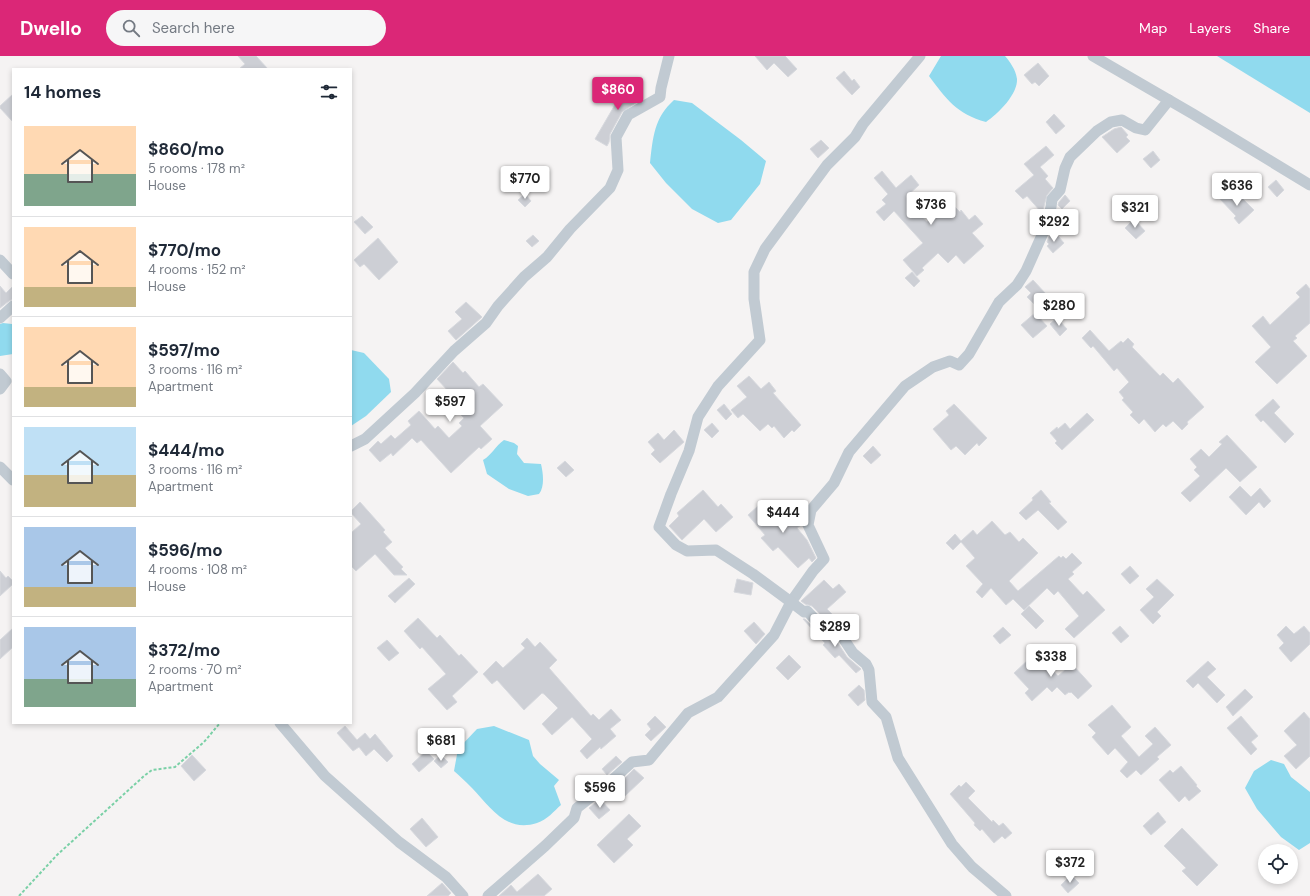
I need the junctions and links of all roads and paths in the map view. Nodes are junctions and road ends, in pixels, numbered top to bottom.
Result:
1 (669, 56) edge
2 (920, 56) edge
3 (1094, 56) edge
4 (1169, 100) junction
5 (1310, 185) edge
6 (0, 260) edge
7 (12, 273) edge
8 (12, 307) edge
9 (0, 318) edge
10 (0, 374) edge
11 (0, 389) edge
12 (352, 446) edge
13 (0, 467) edge
14 (12, 479) edge
15 (791, 602) junction
16 (219, 724) edge
17 (281, 724) edge
18 (19, 896) edge
19 (463, 896) edge
20 (488, 896) edge
21 (1006, 896) edge

1 - 12 street
2 - 15 street
3 - 4 street
4 - 5 street
4 - 15 street
6 - 7 street
8 - 9 street
10 - 11 street
13 - 14 street
15 - 20 street
15 - 21 street
16 - 18 path
17 - 19 street

